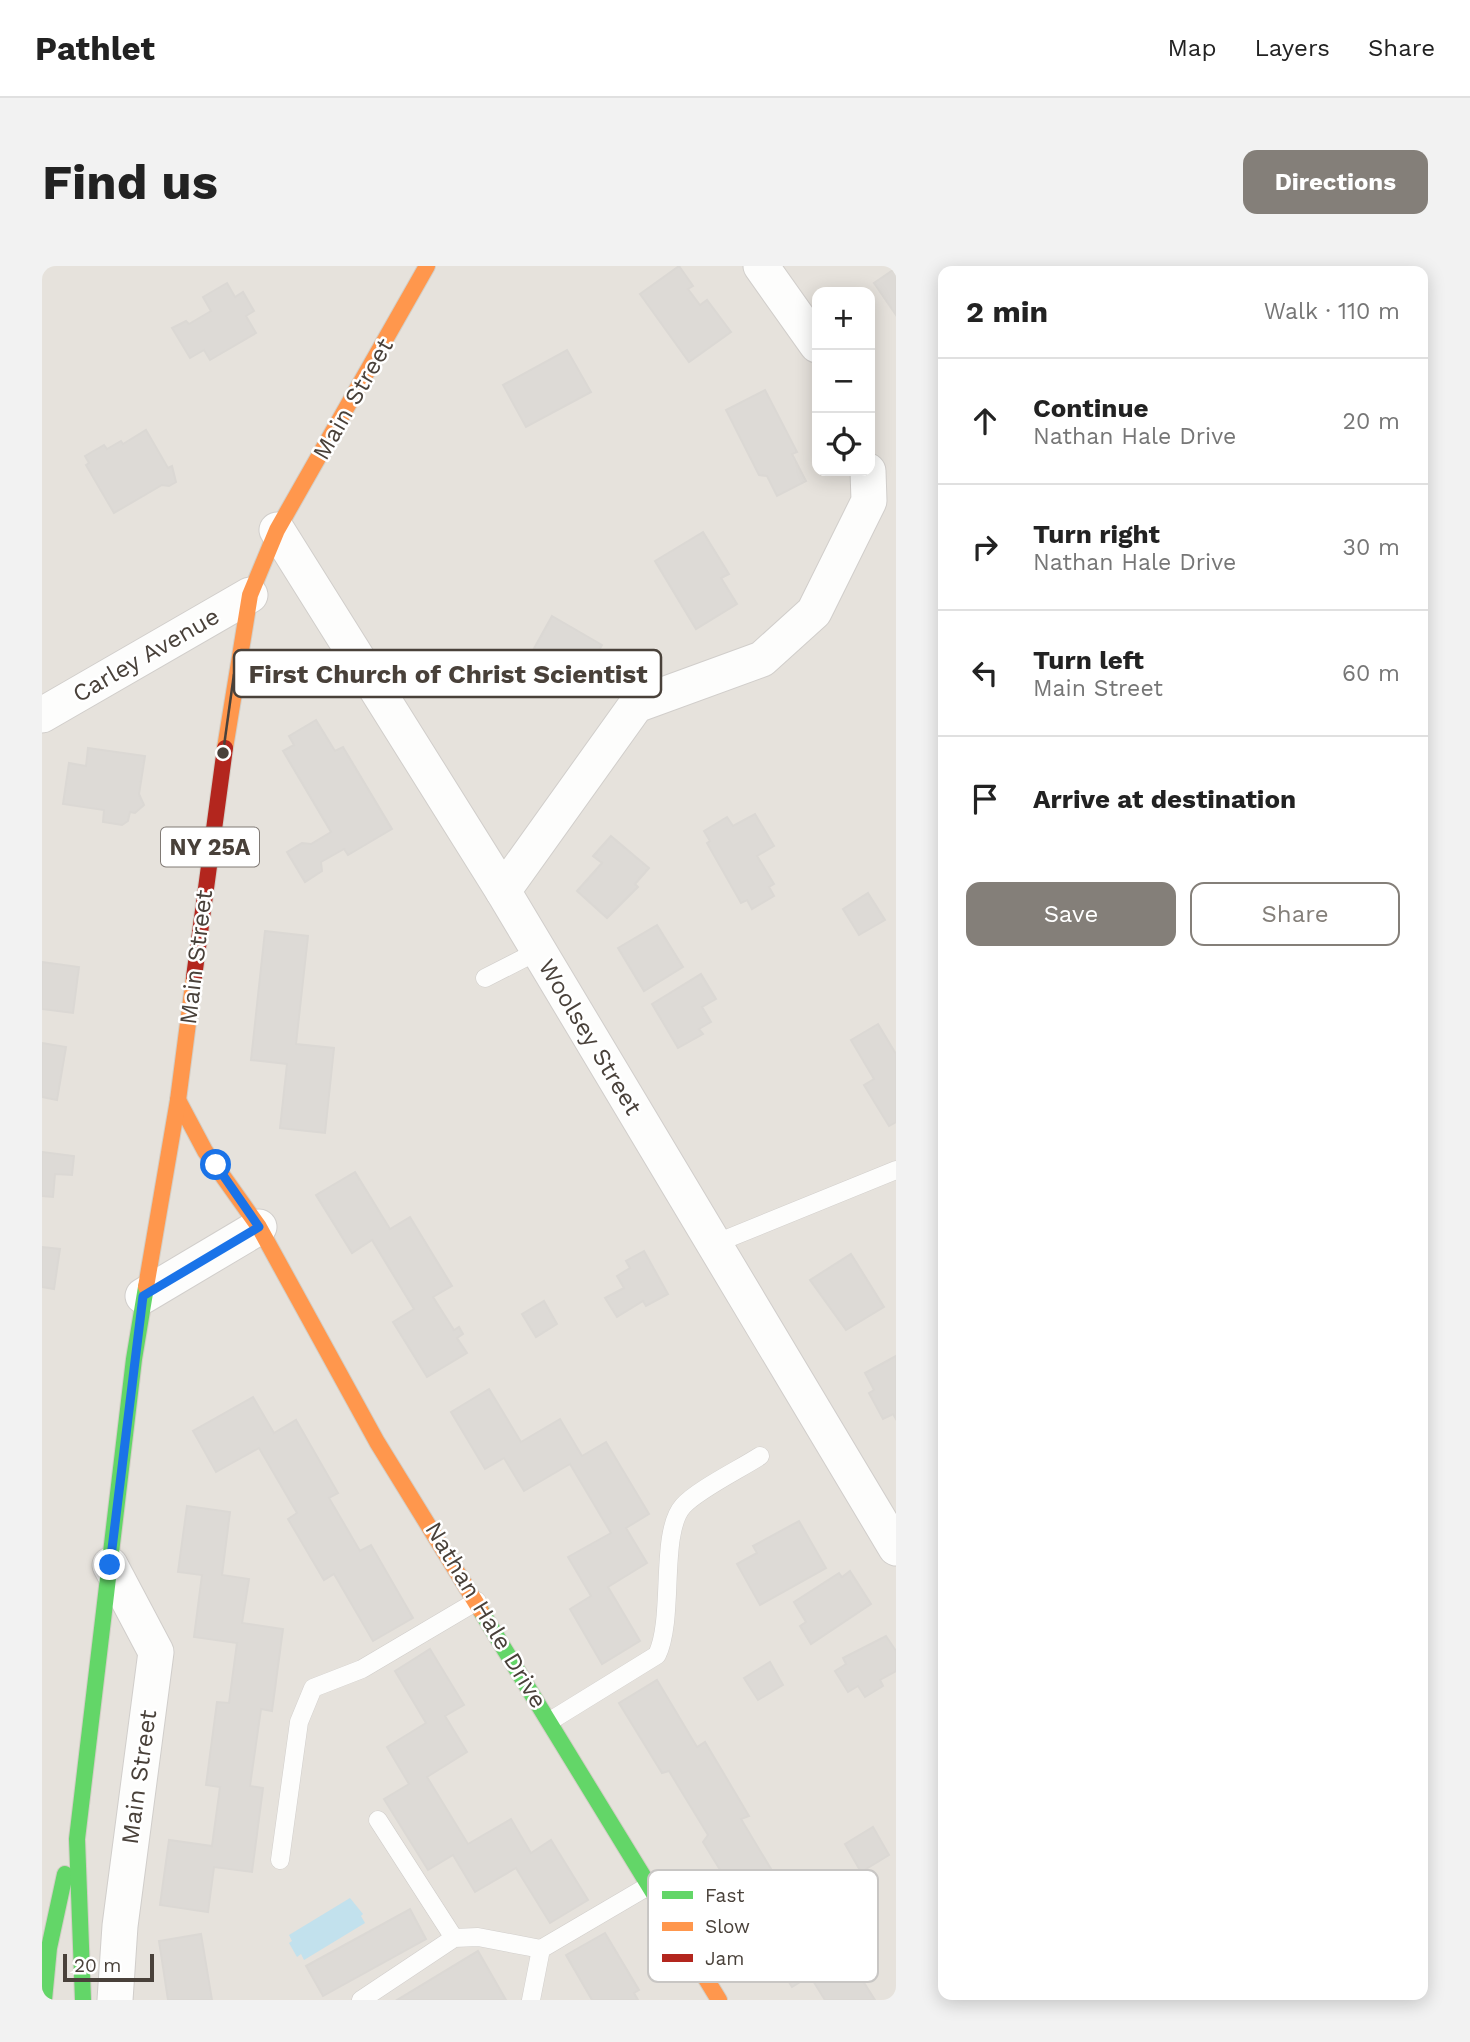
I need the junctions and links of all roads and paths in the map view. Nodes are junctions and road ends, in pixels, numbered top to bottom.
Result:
1 (427, 266) edge
2 (761, 266) edge
3 (812, 338) edge
4 (868, 476) edge
5 (276, 530) junction
6 (250, 595) junction
7 (42, 715) edge
8 (503, 891) junction
9 (538, 951) junction
10 (485, 978) dead end
11 (178, 1100) junction
12 (896, 1170) edge
13 (259, 1227) junction
14 (714, 1244) junction
15 (143, 1296) junction
16 (760, 1456) dead end
17 (896, 1548) edge
18 (110, 1565) junction
19 (477, 1601) junction
20 (550, 1721) junction
21 (378, 1820) dead end
22 (77, 1839) junction
23 (280, 1860) dead end
24 (648, 1882) edge
25 (648, 1886) edge
26 (454, 1938) junction
27 (541, 1949) junction
28 (708, 1982) edge
29 (44, 2000) edge
30 (83, 2000) edge
31 (115, 2000) edge
32 (361, 2000) edge
33 (531, 2000) edge
34 (719, 2000) edge

1 - 5 main road, Main Street / NY 25A
2 - 3 street
4 - 8 street
5 - 6 main road, Main Street / NY 25A
5 - 8 street, Woolsey Street
6 - 7 street, Carley Avenue
6 - 11 main road, Main Street / NY 25A
8 - 9 street, Woolsey Street
9 - 10 lane
9 - 14 street, Woolsey Street
11 - 13 main road, Nathan Hale Drive
11 - 15 main road, Main Street / NY 25A
12 - 14 lane
13 - 15 street
13 - 19 main road, Nathan Hale Drive
14 - 17 street, Woolsey Street
15 - 18 main road, Main Street / NY 25A
16 - 20 lane
18 - 22 main road, Main Street / NY 25A
18 - 31 street, Main Street
19 - 20 main road, Nathan Hale Drive
19 - 23 lane
20 - 24 main road, Nathan Hale Drive
21 - 26 lane
22 - 29 main road, Main Street / NY 25A
22 - 30 main road, Main Street / NY 25A
25 - 27 lane
26 - 27 lane
26 - 32 lane
27 - 33 lane
28 - 34 main road, Nathan Hale Drive

